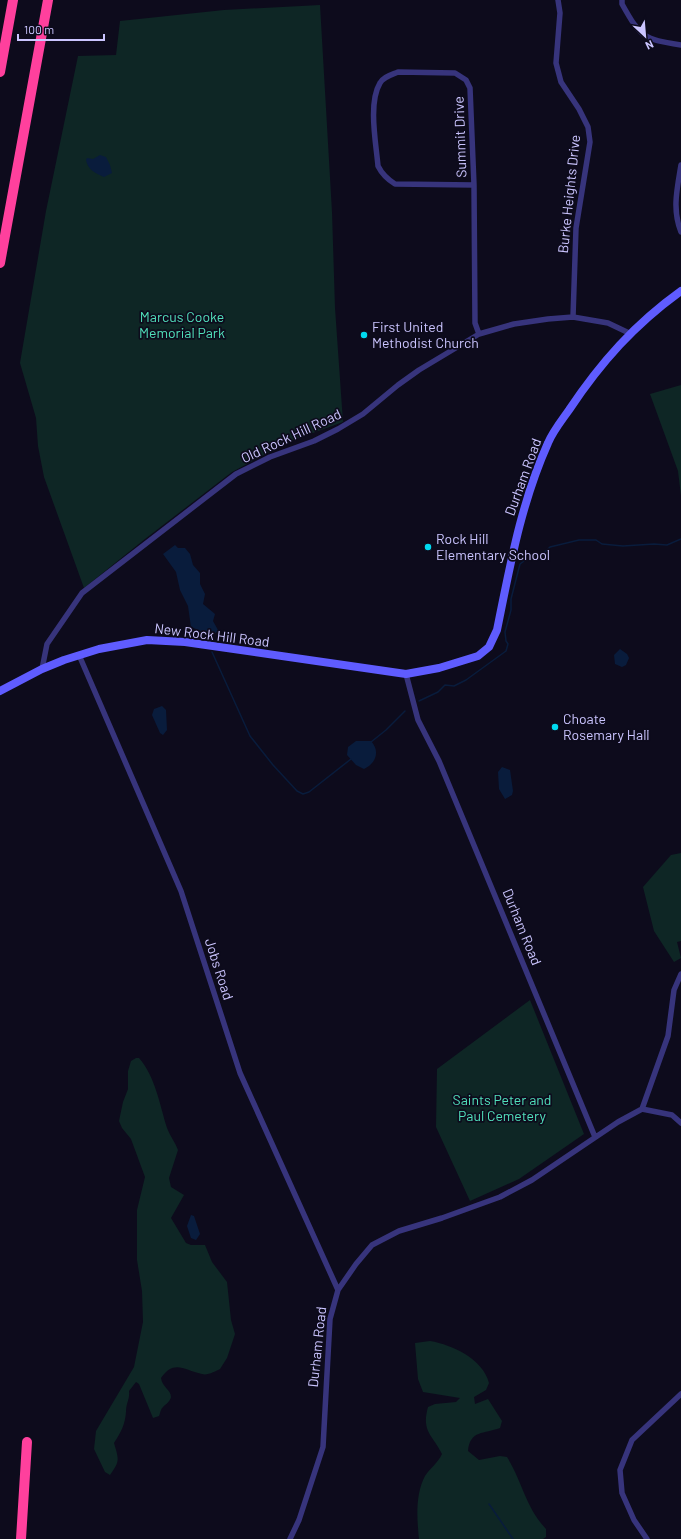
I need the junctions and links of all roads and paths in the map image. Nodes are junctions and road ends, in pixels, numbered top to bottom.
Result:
1 (13, 0) edge
2 (48, 0) edge
3 (558, 0) edge
4 (622, 0) edge
5 (681, 45) edge
6 (0, 72) edge
7 (681, 166) edge
8 (474, 185) junction
9 (681, 232) edge
10 (0, 263) edge
11 (681, 291) edge
12 (573, 317) junction
13 (629, 333) junction
14 (479, 334) junction
15 (79, 655) junction
16 (42, 669) junction
17 (406, 674) junction
18 (0, 691) edge
19 (681, 974) edge
20 (642, 1109) junction
21 (681, 1123) edge
22 (595, 1137) junction
23 (338, 1290) junction
24 (681, 1394) edge
25 (27, 1442) dead end
26 (22, 1539) edge
27 (290, 1539) edge
28 (647, 1539) edge

1 - 6 highway
2 - 10 highway
3 - 12 street, Burke Heights Drive
4 - 5 street
7 - 9 street
8 - 8 street, Summit Drive
8 - 14 street, Summit Drive
11 - 13 main road, Durham Road
12 - 13 street, Old Rock Hill Road
12 - 14 street, Old Rock Hill Road
13 - 17 main road, Durham Road
14 - 16 street, Old Rock Hill Road
15 - 16 main road, New Rock Hill Road
15 - 17 main road, New Rock Hill Road
15 - 23 street, Jobs Road
16 - 18 main road, New Rock Hill Road
17 - 22 street, Durham Road
19 - 20 street
20 - 21 street
20 - 22 street
22 - 23 street, Durham Road
23 - 27 street, Durham Road
24 - 28 street
25 - 26 highway

